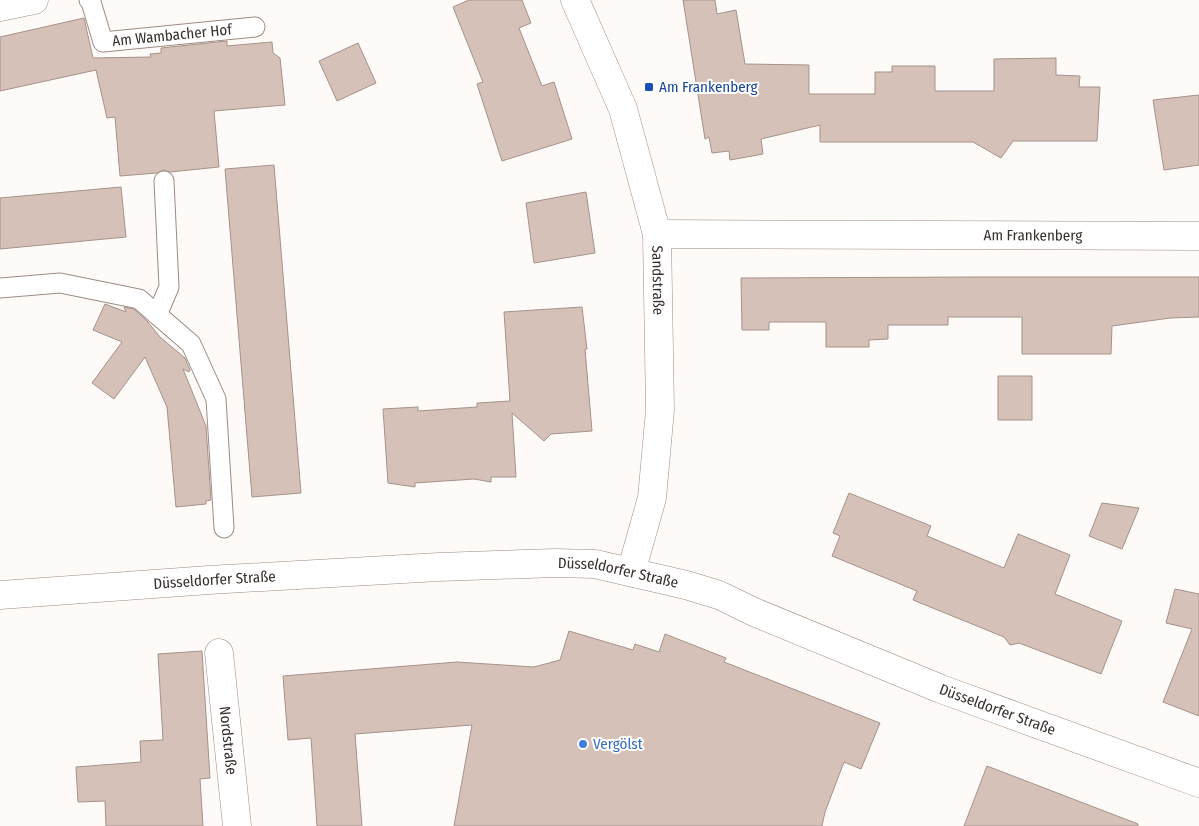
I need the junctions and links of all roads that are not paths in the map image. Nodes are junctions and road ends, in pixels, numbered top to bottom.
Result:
1 (34, 0) edge
2 (89, 0) edge
3 (575, 0) edge
4 (0, 7) edge
5 (255, 27) dead end
6 (164, 181) dead end
7 (657, 234) junction
8 (1199, 236) edge
9 (0, 288) edge
10 (157, 316) junction
11 (224, 528) dead end
12 (631, 572) junction
13 (0, 595) edge
14 (218, 653) dead end
15 (1199, 783) edge
16 (237, 826) edge

1 - 4 street
2 - 5 lane, Am Wambacher Hof
3 - 7 street, Sandstraße
6 - 10 lane
7 - 8 street, Am Frankenberg
7 - 12 street, Sandstraße
9 - 10 lane
10 - 11 lane
12 - 13 street, Düsseldorfer Straße
12 - 15 street, Düsseldorfer Straße
14 - 16 street, Nordstraße

